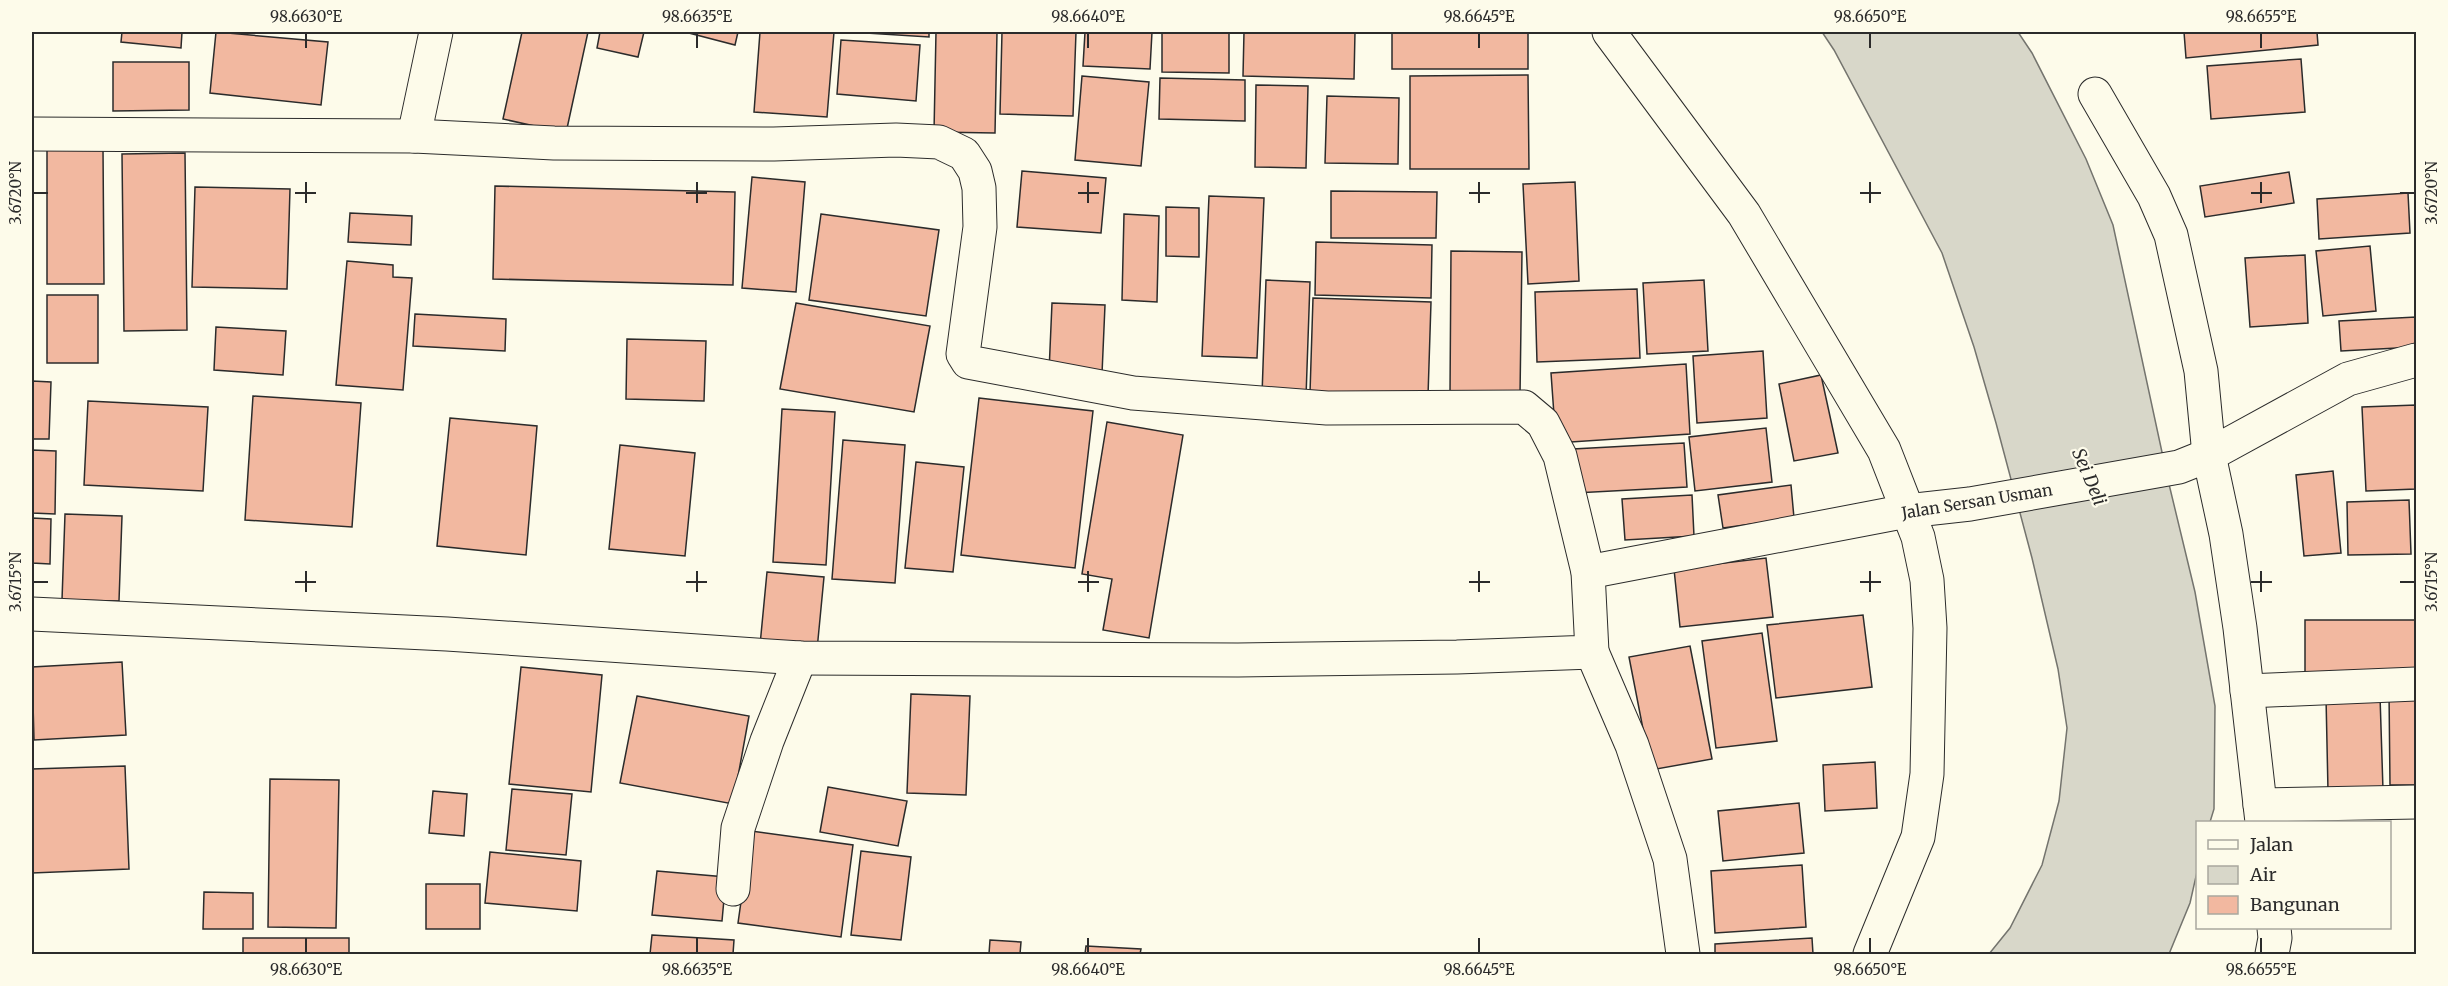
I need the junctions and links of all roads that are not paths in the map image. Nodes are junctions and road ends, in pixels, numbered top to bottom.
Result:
1 (436, 32) edge
2 (1609, 32) edge
3 (2095, 94) dead end
4 (32, 134) edge
5 (414, 136) junction
6 (2416, 360) edge
7 (2209, 455) junction
8 (1907, 511) junction
9 (1588, 572) junction
10 (32, 614) edge
11 (1592, 652) junction
12 (800, 658) junction
13 (2416, 684) edge
14 (2247, 691) junction
15 (2416, 802) edge
16 (2261, 814) edge
17 (733, 889) dead end
18 (2274, 929) edge
19 (1683, 954) edge
20 (1870, 954) edge
21 (2272, 954) edge

1 - 5 street
2 - 8 street
3 - 7 street
4 - 5 street
5 - 9 street
6 - 7 street, Jalan Sersan Usman
7 - 8 street, Jalan Sersan Usman
7 - 14 street
8 - 9 street, Jalan Sersan Usman
8 - 20 street
9 - 11 street
10 - 12 street
11 - 12 street
11 - 19 street
12 - 17 street
13 - 14 street
14 - 16 street
15 - 16 street
18 - 21 street

